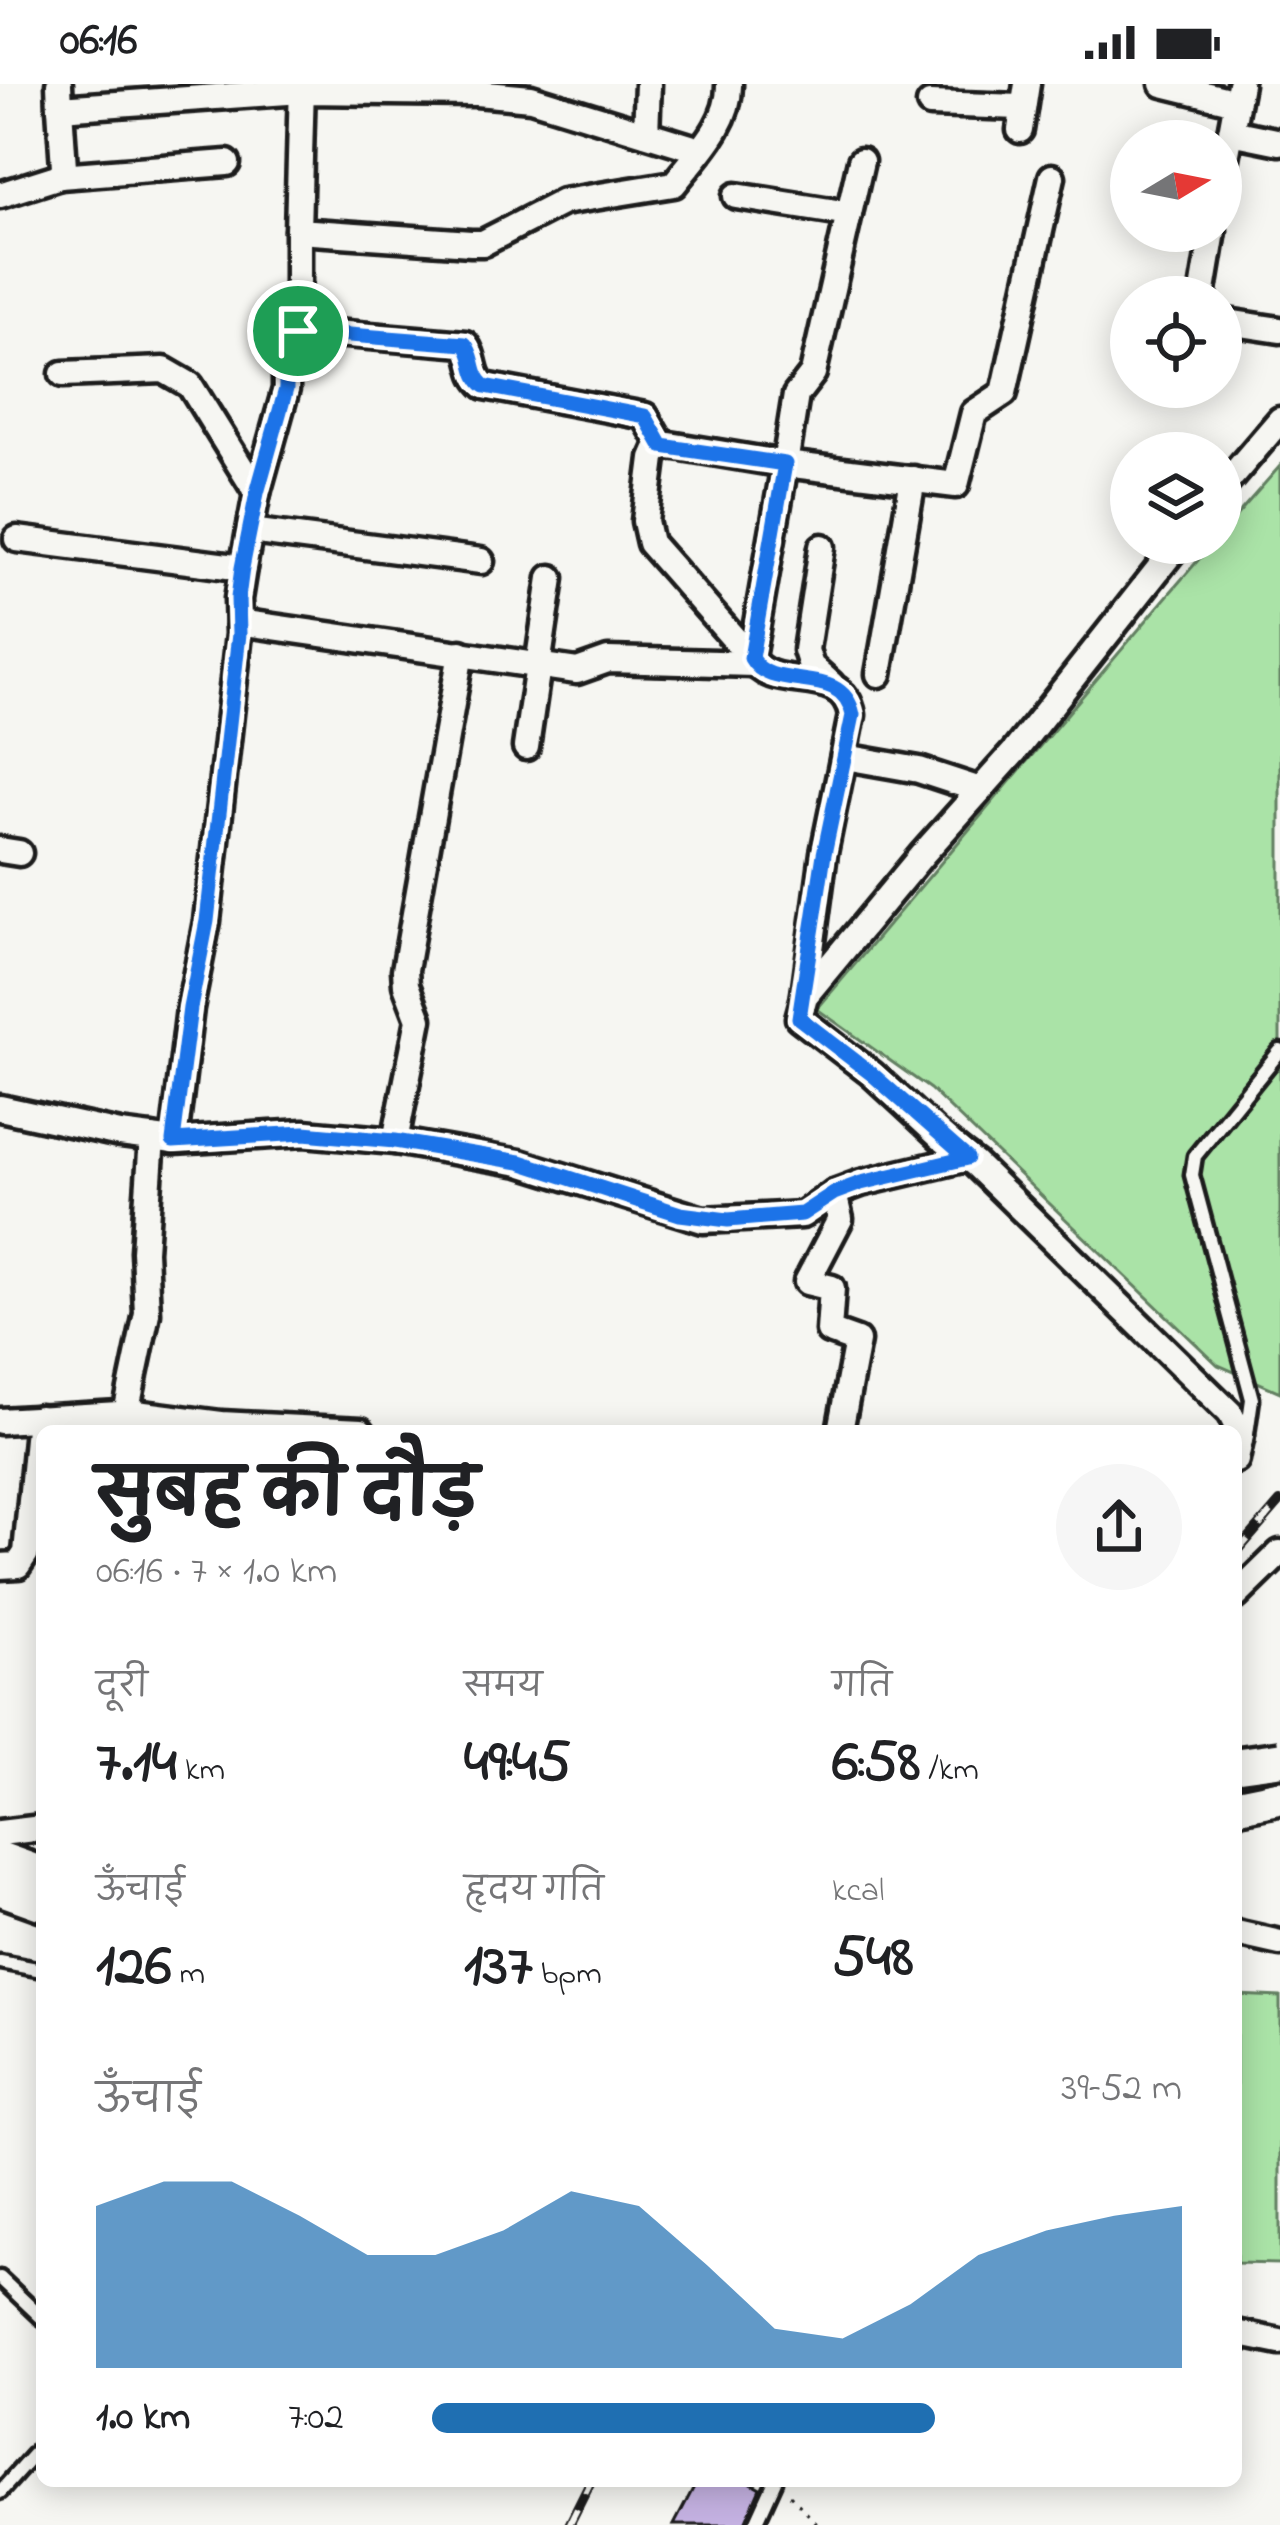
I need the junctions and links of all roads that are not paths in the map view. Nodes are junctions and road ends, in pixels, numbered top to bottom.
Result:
1 (648, 84) edge
2 (729, 84) edge
3 (1163, 84) edge
4 (302, 88) edge
5 (1238, 93) edge
6 (59, 96) edge
7 (930, 104) dead end
8 (1022, 107) edge
9 (646, 133) junction
10 (1242, 134) edge
11 (1280, 142) edge
12 (700, 150) junction
13 (861, 161) dead end
14 (227, 164) dead end
15 (60, 176) junction
16 (1052, 177) dead end
17 (0, 195) edge
18 (736, 196) dead end
19 (849, 214) junction
20 (298, 231) junction
21 (1242, 324) edge
22 (1280, 329) edge
23 (298, 331) junction
24 (62, 374) dead end
25 (1280, 420) edge
26 (662, 446) junction
27 (785, 464) junction
28 (1242, 464) edge
29 (913, 479) junction
30 (257, 493) junction
31 (250, 531) junction
32 (17, 538) dead end
33 (822, 547) dead end
34 (481, 561) dead end
35 (1162, 564) edge
36 (242, 568) junction
37 (551, 578) dead end
38 (239, 622) junction
39 (460, 653) junction
40 (753, 661) junction
41 (538, 664) junction
42 (879, 674) dead end
43 (832, 686) junction
44 (526, 747) dead end
45 (845, 757) junction
46 (980, 790) junction
47 (805, 996) junction
48 (1280, 1051) edge
49 (0, 1108) edge
50 (163, 1139) junction
51 (395, 1141) junction
52 (967, 1158) junction
53 (834, 1193) junction
54 (126, 1413) junction
55 (39, 1418) junction
56 (0, 1420) edge
57 (38, 1425) edge
58 (241, 1425) edge
59 (841, 1425) edge
60 (1236, 1425) edge
61 (1242, 1448) edge
62 (36, 1449) edge
63 (1280, 1553) edge
64 (0, 1566) edge
65 (1242, 1590) edge
66 (1280, 1756) edge
67 (1242, 1766) edge
68 (1280, 1797) edge
69 (1242, 1805) edge
70 (36, 1829) edge
71 (0, 1833) edge
72 (0, 1859) edge
73 (36, 1887) edge
74 (0, 1888) edge
75 (36, 1890) edge
76 (1242, 1934) edge
77 (1280, 1943) edge
78 (0, 1962) edge
79 (36, 1969) edge
80 (0, 2278) edge
81 (36, 2312) edge
82 (1242, 2334) edge
83 (1280, 2342) edge
84 (36, 2452) edge
85 (772, 2487) edge
86 (0, 2492) edge
87 (755, 2525) edge

1 - 9 street
2 - 12 street
3 - 5 street
4 - 6 street
4 - 9 street
4 - 20 street
6 - 15 street
7 - 8 street
9 - 12 street
10 - 11 street
12 - 20 street
13 - 19 street
14 - 15 street
15 - 17 street
16 - 29 street
18 - 19 street
19 - 27 street
20 - 23 street
21 - 22 street
23 - 26 street
23 - 30 street
24 - 30 street
25 - 28 street
26 - 27 street
26 - 40 street
27 - 29 street
27 - 40 street
29 - 42 street
30 - 31 street
31 - 34 street
31 - 36 street
32 - 36 street
33 - 43 street
35 - 46 street
36 - 38 street
37 - 41 street
38 - 39 street
38 - 50 street
39 - 41 street
39 - 51 street
40 - 41 street
40 - 43 street
41 - 44 street
43 - 45 street
45 - 46 street
45 - 47 street
46 - 47 street
47 - 52 street
48 - 61 lane
49 - 50 street
50 - 51 street
50 - 54 street
51 - 53 street
52 - 53 street
52 - 60 street
53 - 59 street
54 - 55 street
54 - 58 street
55 - 56 street
55 - 57 street
62 - 64 street
63 - 65 street
66 - 67 street, bridge
68 - 69 street
70 - 71 street
72 - 73 street
74 - 75 street
76 - 77 street
78 - 79 lane
80 - 81 lane
82 - 83 street
84 - 86 lane
85 - 87 lane

